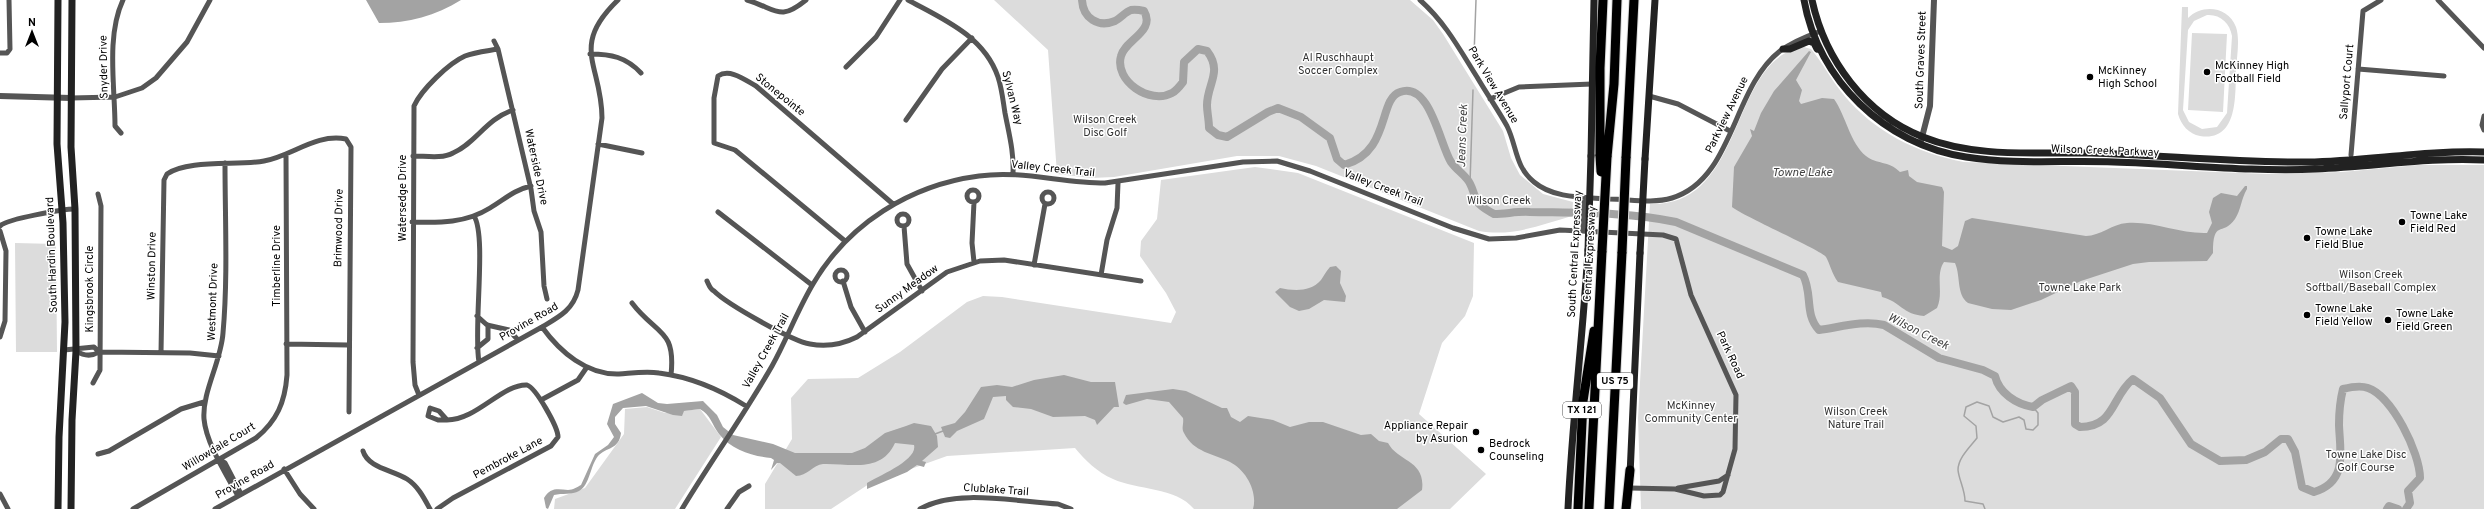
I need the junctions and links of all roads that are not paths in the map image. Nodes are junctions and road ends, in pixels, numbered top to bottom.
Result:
1 (9, 0) edge
2 (58, 0) edge
3 (72, 0) edge
4 (122, 0) edge
5 (210, 0) edge
6 (618, 0) edge
7 (747, 0) edge
8 (806, 0) edge
9 (900, 0) edge
10 (908, 0) edge
11 (1420, 0) edge
12 (1594, 0) edge
13 (1604, 0) edge
14 (1617, 0) edge
15 (1634, 0) edge
16 (1655, 0) edge
17 (1804, 0) edge
18 (1812, 0) edge
19 (1934, 0) edge
20 (2381, 0) edge
21 (2438, 0) edge
22 (1817, 32) junction
23 (972, 38) junction
24 (494, 41) dead end
25 (2484, 48) edge
26 (1783, 49) junction
27 (498, 50) junction
28 (0, 53) edge
29 (590, 54) junction
30 (846, 66) dead end
31 (2358, 69) junction
32 (641, 73) dead end
33 (2444, 76) dead end
34 (1592, 84) junction
35 (1843, 87) junction
36 (0, 96) edge
37 (1649, 96) junction
38 (115, 97) junction
39 (57, 98) junction
40 (71, 98) junction
41 (1490, 99) junction
42 (513, 110) junction
43 (2484, 116) edge
44 (906, 120) dead end
45 (2484, 130) edge
46 (1730, 131) junction
47 (121, 133) dead end
48 (1922, 137) junction
49 (598, 144) junction
50 (1920, 144) junction
51 (2011, 151) junction
52 (2484, 152) edge
53 (642, 153) dead end
54 (286, 154) junction
55 (2352, 155) dead end
56 (413, 156) junction
57 (1600, 156) junction
58 (1966, 157) junction
59 (2366, 158) junction
60 (2484, 160) edge
61 (225, 163) junction
62 (2367, 166) junction
63 (1014, 173) junction
64 (164, 180) joint
65 (1118, 183) junction
66 (531, 186) junction
67 (98, 194) dead end
68 (1584, 197) junction
69 (1651, 200) joint
70 (974, 202) dead end
71 (893, 204) junction
72 (1045, 204) dead end
73 (62, 209) junction
74 (75, 209) junction
75 (718, 212) dead end
76 (474, 216) junction
77 (412, 222) junction
78 (0, 226) edge
79 (904, 226) dead end
80 (1583, 230) junction
81 (0, 231) edge
82 (1646, 234) joint
83 (845, 241) junction
84 (974, 262) junction
85 (1034, 265) junction
86 (1101, 275) junction
87 (707, 281) dead end
88 (843, 281) dead end
89 (1141, 281) dead end
90 (812, 285) junction
91 (922, 291) junction
92 (547, 298) dead end
93 (632, 303) dead end
94 (1599, 312) junction
95 (477, 316) junction
96 (488, 325) junction
97 (542, 327) junction
98 (865, 332) junction
99 (787, 336) junction
100 (0, 337) edge
101 (518, 340) junction
102 (286, 344) junction
103 (348, 345) junction
104 (477, 346) junction
105 (64, 350) junction
106 (76, 351) junction
107 (99, 352) junction
108 (161, 353) junction
109 (219, 356) junction
110 (479, 362) junction
111 (587, 367) junction
112 (671, 375) junction
113 (286, 378) joint
114 (93, 383) dead end
115 (419, 395) junction
116 (540, 400) junction
117 (204, 402) junction
118 (746, 406) junction
119 (348, 412) dead end
120 (447, 420) dead end
121 (363, 451) dead end
122 (98, 454) dead end
123 (220, 459) junction
124 (284, 469) junction
125 (1630, 470) junction
126 (1728, 474) junction
127 (749, 486) dead end
128 (1630, 488) junction
129 (1676, 489) junction
130 (0, 494) edge
131 (240, 495) junction
132 (8, 509) edge
133 (58, 509) edge
134 (71, 509) edge
135 (133, 509) edge
136 (215, 509) edge
137 (314, 509) edge
138 (430, 509) edge
139 (437, 509) edge
140 (682, 509) edge
141 (727, 509) edge
142 (920, 509) edge
143 (1071, 509) edge
144 (1568, 509) edge
145 (1578, 509) edge
146 (1589, 509) edge
147 (1609, 509) edge
148 (1626, 509) edge
149 (1630, 509) edge

1 - 28 street
2 - 39 main road, South Hardin Boulevard
3 - 40 main road, South Hardin Boulevard
4 - 38 street, Snyder Drive
5 - 38 street
6 - 29 street, Provine Road
7 - 8 street
9 - 30 street
10 - 23 street, Sylvan Way
11 - 41 street, Park View Avenue
12 - 34 main road, South Central Expressway
13 - 57 highway
14 - 57 highway, Central Expressway / US 75
15 - 147 highway, US 75, bridge
16 - 37 main road
17 - 22 main road, Wilson Creek Parkway
18 - 22 main road, Wilson Creek Parkway
19 - 48 street, South Graves Street
20 - 31 street, Sallyport Court
21 - 25 street
22 - 26 street, Parkview Avenue
22 - 35 main road, Wilson Creek Parkway
22 - 48 main road, Wilson Creek Parkway
23 - 44 street
23 - 63 street, Sylvan Way
24 - 27 street, Waterside Drive
26 - 35 main road
26 - 46 street, Parkview Avenue
27 - 42 street, Waterside Drive
27 - 56 street, Watersedge Drive
29 - 32 street
29 - 49 street, Provine Road
31 - 33 street
31 - 55 street, Sallyport Court
34 - 41 street
34 - 57 main road, South Central Expressway
35 - 50 main road, Wilson Creek Parkway
36 - 39 street
37 - 46 street
37 - 125 main road, bridge
38 - 40 street
38 - 47 street, Snyder Drive
39 - 40 street
39 - 73 main road, South Hardin Boulevard
40 - 74 main road, South Hardin Boulevard
41 - 68 street, Park View Avenue
42 - 56 street
42 - 66 street, Waterside Drive
43 - 45 street
46 - 69 street, Parkview Avenue
48 - 50 street, South Graves Street
48 - 51 main road, Wilson Creek Parkway
49 - 53 street
49 - 97 street, Provine Road
50 - 58 main road, Wilson Creek Parkway
51 - 58 main road
51 - 59 main road, Wilson Creek Parkway
52 - 59 main road, Wilson Creek Parkway
54 - 61 street, Brimwood Drive
54 - 102 street, Timberline Drive
54 - 103 street, Brimwood Drive
56 - 77 street, Watersedge Drive
57 - 94 highway, Central Expressway / US 75, bridge
57 - 144 main road, South Central Expressway, bridge
58 - 62 main road, Wilson Creek Parkway
59 - 62 main road
60 - 62 main road, Wilson Creek Parkway
61 - 64 street, Brimwood Drive
61 - 109 street, Westmont Drive
63 - 65 street, Valley Creek Trail
63 - 71 street, Valley Creek Trail
64 - 108 street, Winston Drive
65 - 80 street, Valley Creek Trail
65 - 86 street
66 - 76 street
66 - 92 street, Waterside Drive
67 - 107 street, Kingsbrook Circle
68 - 69 street, Park View Avenue
68 - 80 street
70 - 84 street
71 - 83 street, Valley Creek Trail
71 - 83 street, Stonepointe
72 - 85 street
73 - 74 street
73 - 78 street
73 - 105 main road, South Hardin Boulevard
74 - 106 main road, South Hardin Boulevard
75 - 90 street
76 - 77 street
76 - 95 street
77 - 115 street, Watersedge Drive
79 - 91 street
80 - 82 street, Valley Creek Trail
81 - 100 street
82 - 126 street, Park Road
83 - 90 street, Valley Creek Trail
84 - 85 street, Sunny Meadow
84 - 91 street, Sunny Meadow
85 - 86 street, Sunny Meadow
86 - 89 street, Sunny Meadow
87 - 99 street, Sunny Meadow
88 - 98 street
90 - 99 street, Valley Creek Trail
91 - 98 street, Sunny Meadow
93 - 112 street
94 - 145 highway, TX 121
94 - 146 highway, Central Expressway / US 75
95 - 96 street
95 - 104 street
96 - 101 street
96 - 104 street
97 - 101 street, Provine Road
97 - 111 street
98 - 99 street, Sunny Meadow
99 - 118 street, Valley Creek Trail
101 - 110 street, Provine Road
102 - 103 street
102 - 113 street, Timberline Drive
103 - 119 street, Brimwood Drive
104 - 110 street
105 - 106 street
105 - 133 main road, South Hardin Boulevard
106 - 107 street
106 - 107 street
106 - 134 main road, South Hardin Boulevard
107 - 108 street
107 - 114 street, Kingsbrook Circle
108 - 109 street
109 - 117 street, Westmont Drive
110 - 115 street, Provine Road
111 - 112 street
111 - 116 street
112 - 118 street
113 - 123 street, Willowdale Court
115 - 124 street, Provine Road
116 - 120 street, Pembroke Lane
116 - 139 street, Pembroke Lane
117 - 122 street
117 - 123 street, Westmont Drive
118 - 140 street, Valley Creek Trail
121 - 138 street
123 - 131 street, Westmont Drive
123 - 135 street, Willowdale Court
124 - 131 street, Provine Road
124 - 137 street
125 - 128 main road
125 - 148 highway
126 - 129 street
126 - 129 street, Park Road
127 - 141 street
128 - 129 street, Park Road
128 - 149 main road
130 - 132 street
131 - 136 street, Provine Road
142 - 143 street, Clublake Trail

